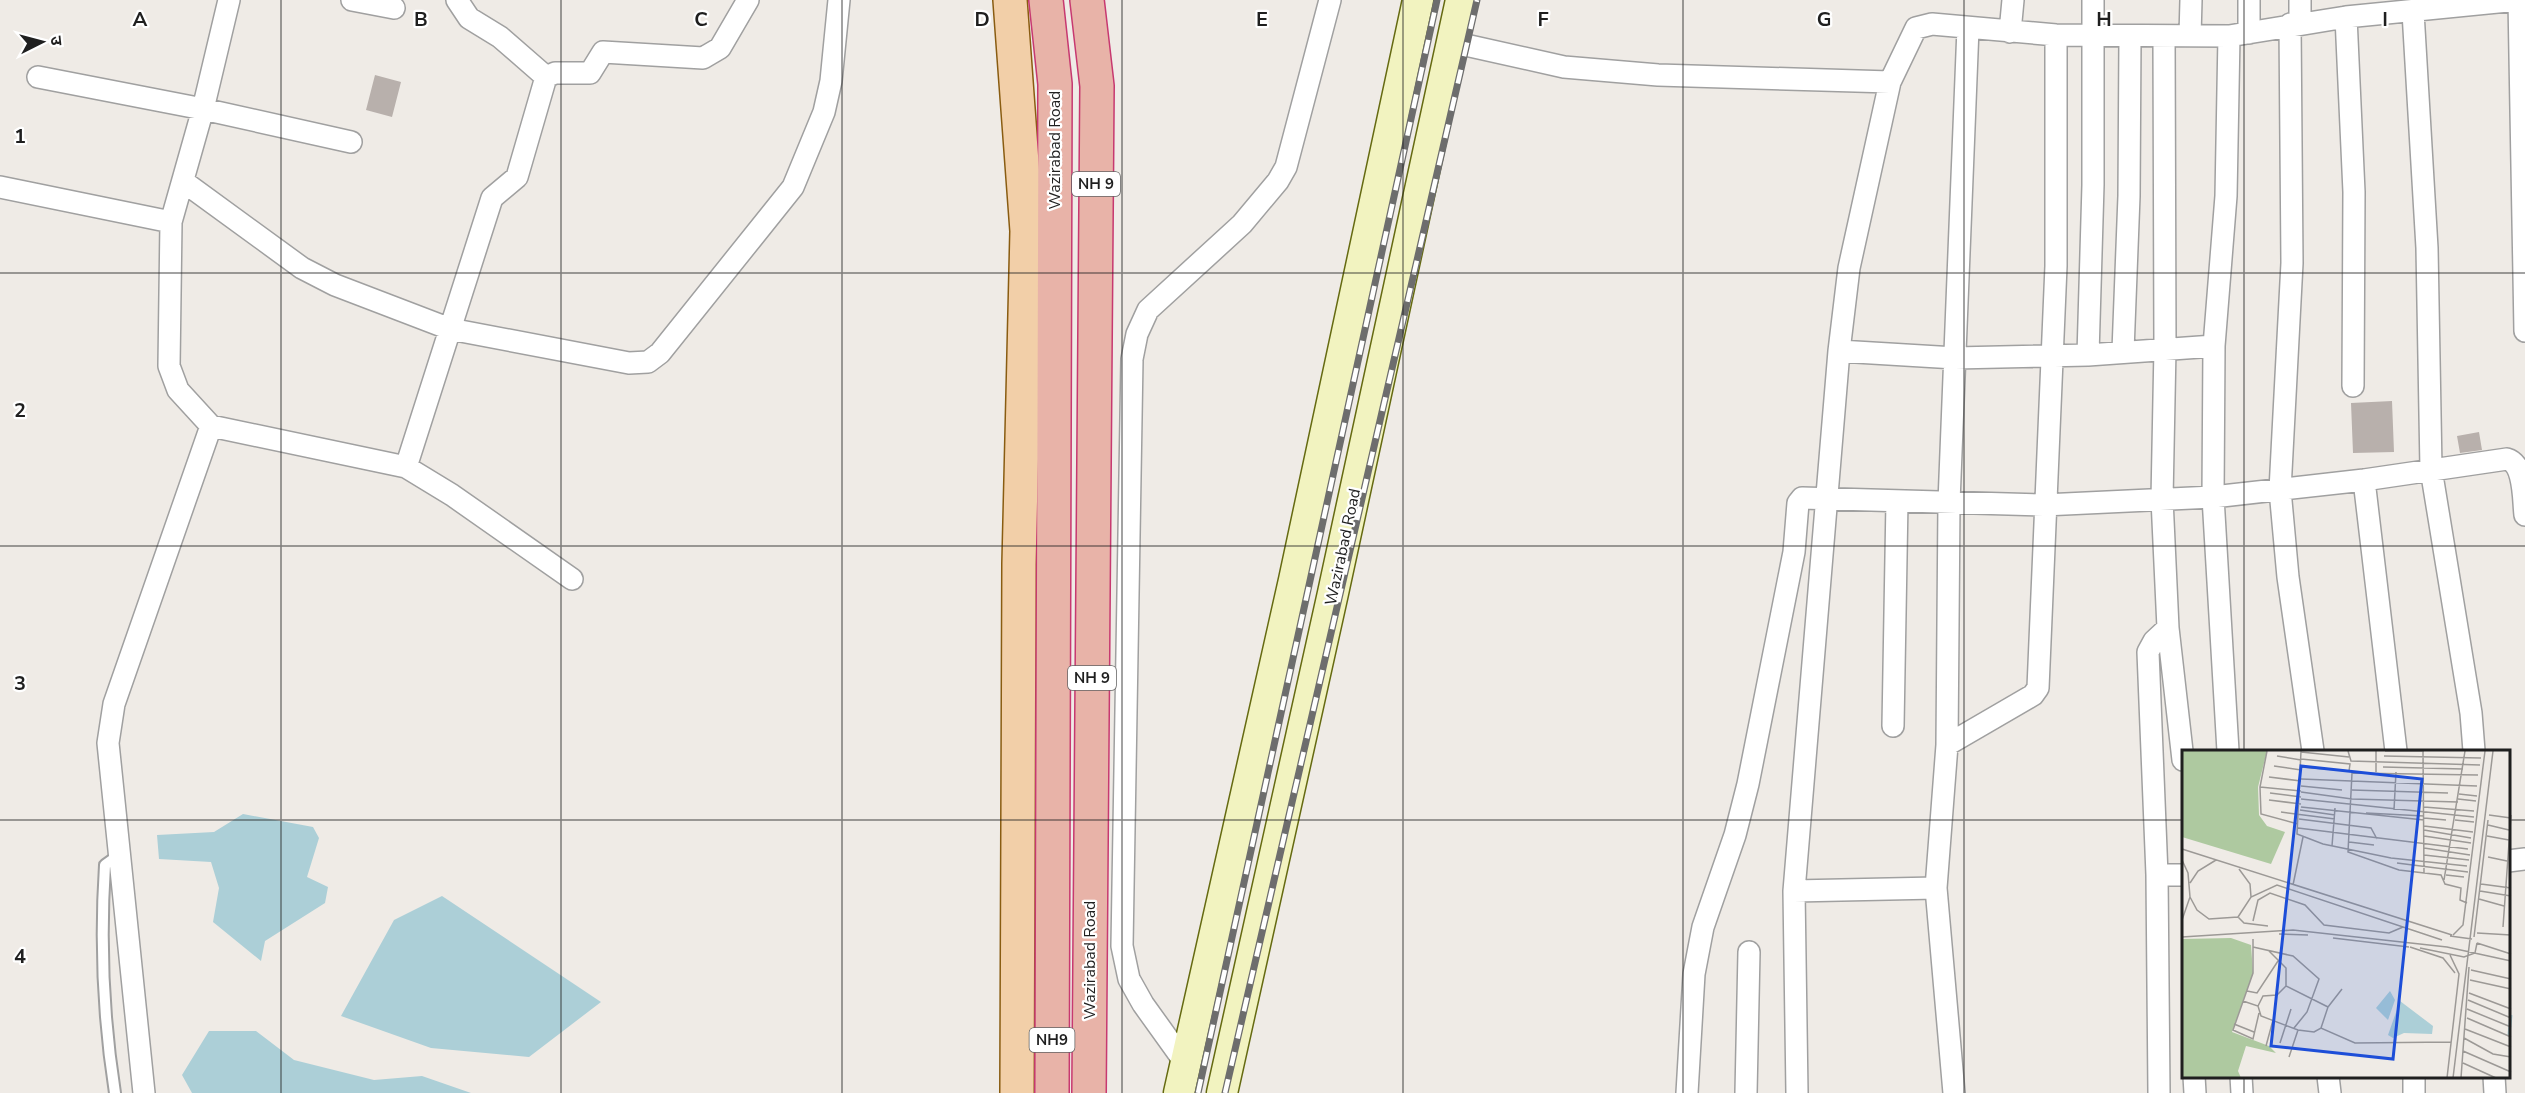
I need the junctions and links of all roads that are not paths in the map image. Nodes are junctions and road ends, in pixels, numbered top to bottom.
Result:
1 (229, 0) edge
2 (352, 0) edge
3 (457, 0) edge
4 (748, 0) edge
5 (839, 0) edge
6 (1010, 0) edge
7 (1046, 0) edge
8 (1087, 0) edge
9 (1330, 0) edge
10 (1418, 0) edge
11 (1461, 0) edge
12 (2013, 0) edge
13 (2093, 0) edge
14 (2191, 0) edge
15 (2249, 0) edge
16 (2300, 0) edge
17 (2519, 0) edge
18 (2487, 2) edge
19 (394, 8) dead end
20 (2400, 8) edge
21 (2346, 16) junction
22 (2295, 23) junction
23 (1968, 28) junction
24 (2010, 32) junction
25 (2239, 34) junction
26 (2056, 35) junction
27 (2092, 35) junction
28 (2164, 36) junction
29 (2190, 36) junction
30 (2130, 37) junction
31 (1452, 42) junction
32 (38, 77) dead end
33 (546, 77) junction
34 (1890, 82) junction
35 (203, 109) junction
36 (351, 142) dead end
37 (184, 182) junction
38 (0, 187) edge
39 (171, 222) junction
40 (450, 329) junction
41 (2525, 331) edge
42 (2214, 346) junction
43 (2165, 348) junction
44 (1839, 351) junction
45 (2123, 351) junction
46 (2088, 355) junction
47 (2050, 356) junction
48 (1954, 358) junction
49 (2353, 386) dead end
50 (211, 426) junction
51 (406, 467) junction
52 (2431, 469) junction
53 (2364, 480) junction
54 (2280, 490) junction
55 (2213, 497) junction
56 (2162, 499) junction
57 (1828, 500) junction
58 (1897, 501) junction
59 (1949, 502) junction
60 (2044, 505) junction
61 (2525, 515) edge
62 (572, 579) dead end
63 (2168, 628) junction
64 (1893, 726) dead end
65 (1947, 745) junction
66 (2228, 750) edge
67 (2313, 750) edge
68 (2396, 750) edge
69 (2474, 750) edge
70 (2182, 751) edge
71 (119, 855) junction
72 (2525, 859) edge
73 (2510, 861) edge
74 (2157, 875) junction
75 (2182, 875) edge
76 (1936, 888) junction
77 (1794, 891) junction
78 (1749, 952) dead end
79 (1053, 987) joint
80 (1186, 1064) junction
81 (2194, 1078) edge
82 (2241, 1078) edge
83 (2328, 1078) edge
84 (2494, 1078) edge
85 (115, 1093) edge
86 (144, 1093) edge
87 (1017, 1093) edge
88 (1052, 1093) edge
89 (1089, 1093) edge
90 (1179, 1093) edge
91 (1222, 1093) edge
92 (1688, 1093) edge
93 (1746, 1093) edge
94 (1797, 1093) edge
95 (1954, 1093) edge
96 (2159, 1093) edge
97 (2195, 1093) edge
98 (2242, 1093) edge
99 (2330, 1093) edge
100 (2495, 1093) edge

1 - 35 street
2 - 19 street
3 - 33 street
4 - 33 street
5 - 40 street
6 - 87 main road
7 - 79 highway, Wazirabad Road / NH 9
8 - 89 highway, Wazirabad Road / NH 9
9 - 80 street
10 - 80 main road
11 - 31 main road, Wazirabad Road
12 - 24 street
13 - 27 street
14 - 29 street
15 - 25 street
16 - 22 street
17 - 18 street
17 - 41 street
18 - 20 street
20 - 21 street
20 - 52 street
21 - 22 street
21 - 49 street
22 - 25 street
22 - 54 street
23 - 24 street
23 - 34 street
23 - 48 street
24 - 26 street
25 - 29 street
25 - 42 street
26 - 27 street
26 - 47 street
27 - 30 street
27 - 46 street
28 - 29 street
28 - 30 street
28 - 43 street
30 - 45 street
31 - 34 street
31 - 91 main road, Wazirabad Road
32 - 35 street
33 - 40 street
34 - 44 street
35 - 36 street
35 - 37 street
37 - 39 street
37 - 40 street
38 - 39 street
39 - 50 street
40 - 51 street
42 - 43 street
42 - 55 street
43 - 45 street
43 - 56 street
44 - 48 street
44 - 57 street
45 - 46 street
46 - 47 street
47 - 48 street
47 - 60 street
48 - 59 street
50 - 51 street
50 - 71 street
51 - 62 street
52 - 53 street
52 - 61 street
52 - 69 street
53 - 54 street
53 - 68 street
54 - 55 street
54 - 67 street
55 - 56 street
55 - 66 street
56 - 60 street
56 - 63 street
57 - 58 street
57 - 77 street
57 - 92 street
58 - 59 street
58 - 64 street
59 - 60 street
59 - 65 street
60 - 65 street
63 - 70 street
63 - 74 street
65 - 76 street
71 - 85 lane
71 - 86 street
72 - 73 street
74 - 75 street
74 - 96 street
76 - 77 street
76 - 95 street
77 - 94 street
78 - 93 street
79 - 88 highway, Wazirabad Road / NH9
80 - 90 main road
81 - 97 street
82 - 98 street
83 - 99 street
84 - 100 street

